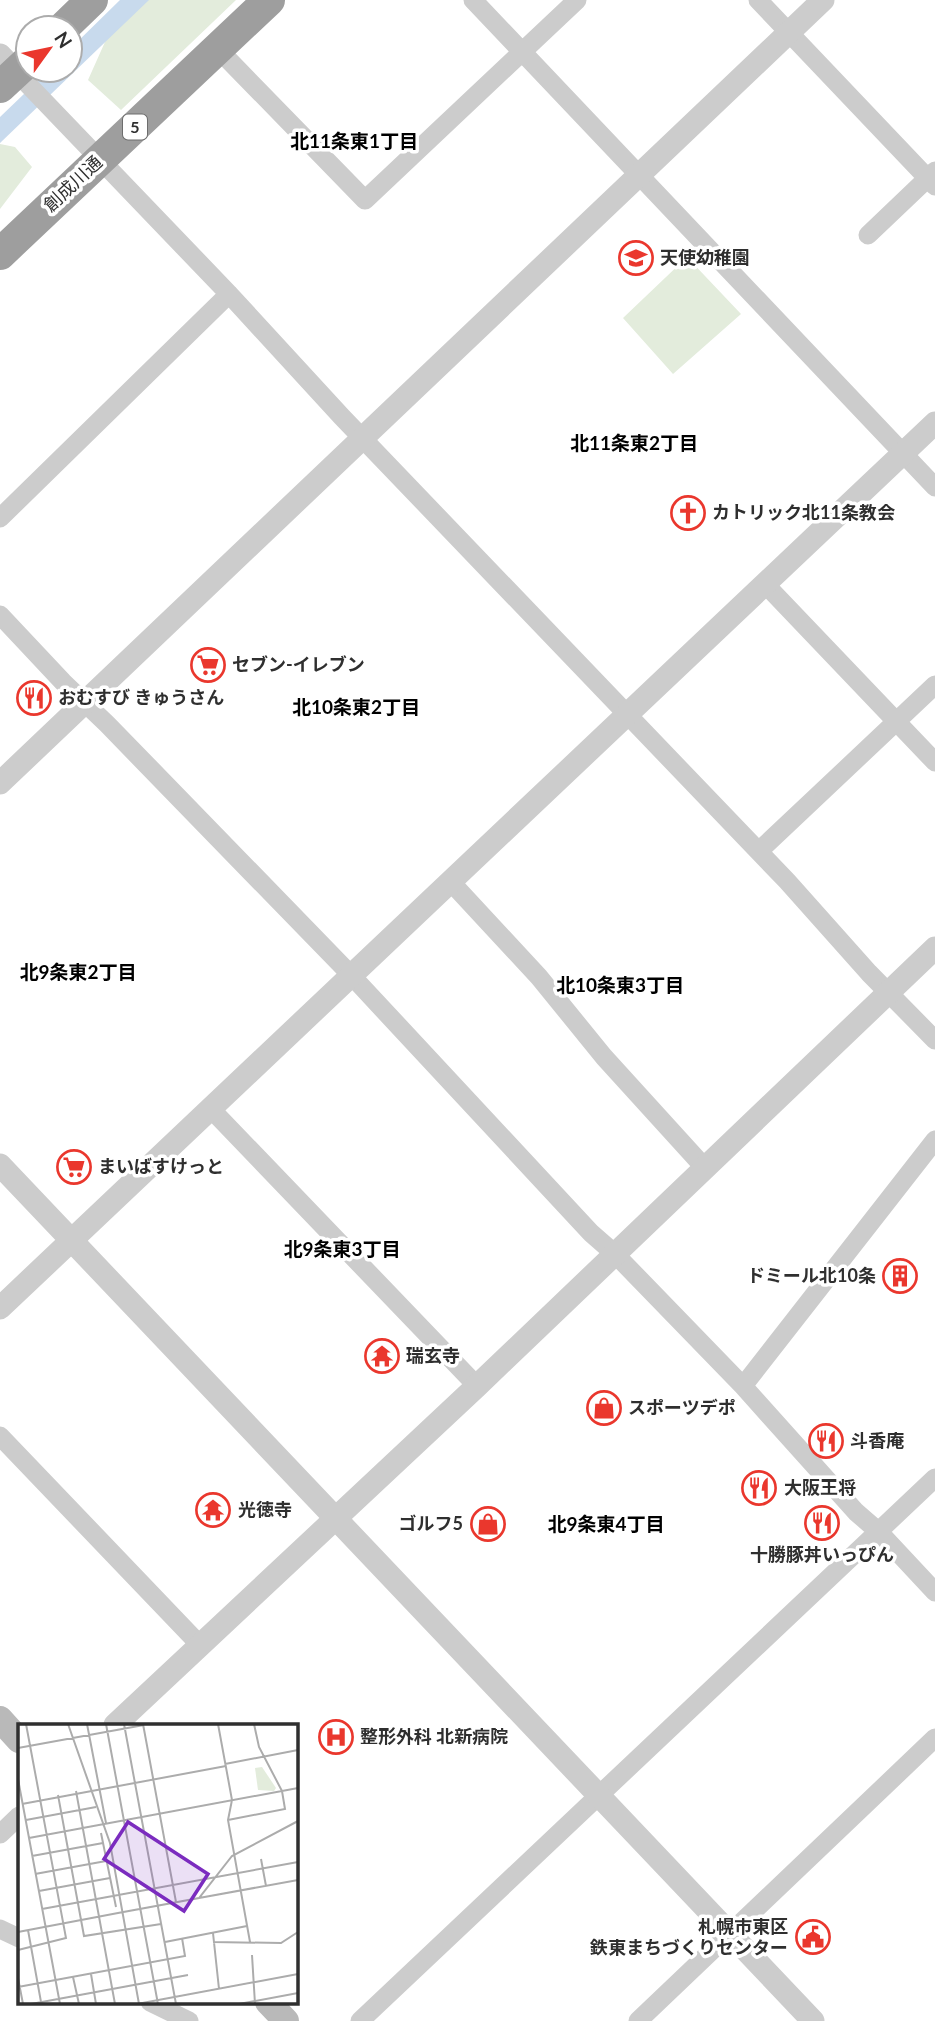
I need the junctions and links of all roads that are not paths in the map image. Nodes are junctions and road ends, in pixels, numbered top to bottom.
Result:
1 (92, 0) edge
2 (269, 0) edge
3 (473, 0) edge
4 (577, 0) edge
5 (758, 0) edge
6 (823, 0) edge
7 (78, 14) edge
8 (789, 32) junction
9 (217, 48) junction
10 (523, 51) junction
11 (27, 84) edge
12 (99, 160) junction
13 (640, 175) junction
14 (933, 178) edge
15 (868, 235) dead end
16 (0, 254) edge
17 (229, 294) junction
18 (935, 423) edge
19 (363, 437) junction
20 (904, 453) junction
21 (935, 487) edge
22 (0, 518) edge
23 (766, 585) junction
24 (0, 615) edge
25 (935, 685) edge
26 (85, 702) junction
27 (628, 714) junction
28 (897, 722) junction
29 (935, 762) edge
30 (0, 783) edge
31 (759, 851) junction
32 (450, 881) junction
33 (935, 948) edge
34 (351, 975) junction
35 (889, 993) junction
36 (935, 1040) edge
37 (211, 1109) junction
38 (935, 1140) edge
39 (0, 1165) edge
40 (704, 1167) junction
41 (71, 1240) junction
42 (615, 1254) junction
43 (0, 1308) edge
44 (477, 1386) junction
45 (743, 1386) junction
46 (0, 1436) edge
47 (935, 1478) edge
48 (335, 1518) junction
49 (879, 1532) junction
50 (935, 1592) edge
51 (200, 1645) junction
52 (0, 1719) edge
53 (116, 1724) edge
54 (935, 1738) edge
55 (18, 1739) edge
56 (598, 1795) junction
57 (18, 1817) edge
58 (0, 1834) edge
59 (0, 1929) edge
60 (730, 1934) junction
61 (18, 1938) edge
62 (154, 2004) edge
63 (270, 2004) edge
64 (189, 2021) edge
65 (286, 2021) edge
66 (360, 2021) edge
67 (638, 2021) edge
68 (813, 2021) edge

1 - 7 highway
2 - 9 highway, 創成川通 / 5
3 - 10 street
4 - 10 street
5 - 8 street
6 - 8 street
8 - 13 street
8 - 14 street
9 - 10 street
9 - 12 highway, 創成川通 / 5
10 - 13 street
11 - 12 street
12 - 16 highway, 創成川通 / 5
12 - 17 street
13 - 19 street
13 - 20 street
14 - 15 street
17 - 19 street
17 - 22 street
18 - 20 street
19 - 26 street
19 - 27 street
20 - 21 street
20 - 23 street
23 - 27 street
23 - 28 street
24 - 26 street
25 - 28 street
26 - 30 street
26 - 34 street
27 - 31 street
27 - 32 street
28 - 29 street
28 - 31 street
31 - 35 street
32 - 34 street
32 - 40 street
33 - 35 street
34 - 37 street
34 - 42 street
35 - 36 street
35 - 40 street
37 - 41 street
37 - 44 street
38 - 45 street
39 - 41 street
40 - 42 street
41 - 43 street
41 - 48 street
42 - 44 street
42 - 45 street
44 - 48 street
45 - 49 street
46 - 51 street
47 - 49 street
48 - 51 street
48 - 56 street
49 - 50 street
49 - 56 street
51 - 53 street
52 - 55 main road
54 - 60 street
56 - 60 street
56 - 66 street
57 - 58 street
59 - 61 street
60 - 67 street
60 - 68 street
62 - 64 street
63 - 65 main road

